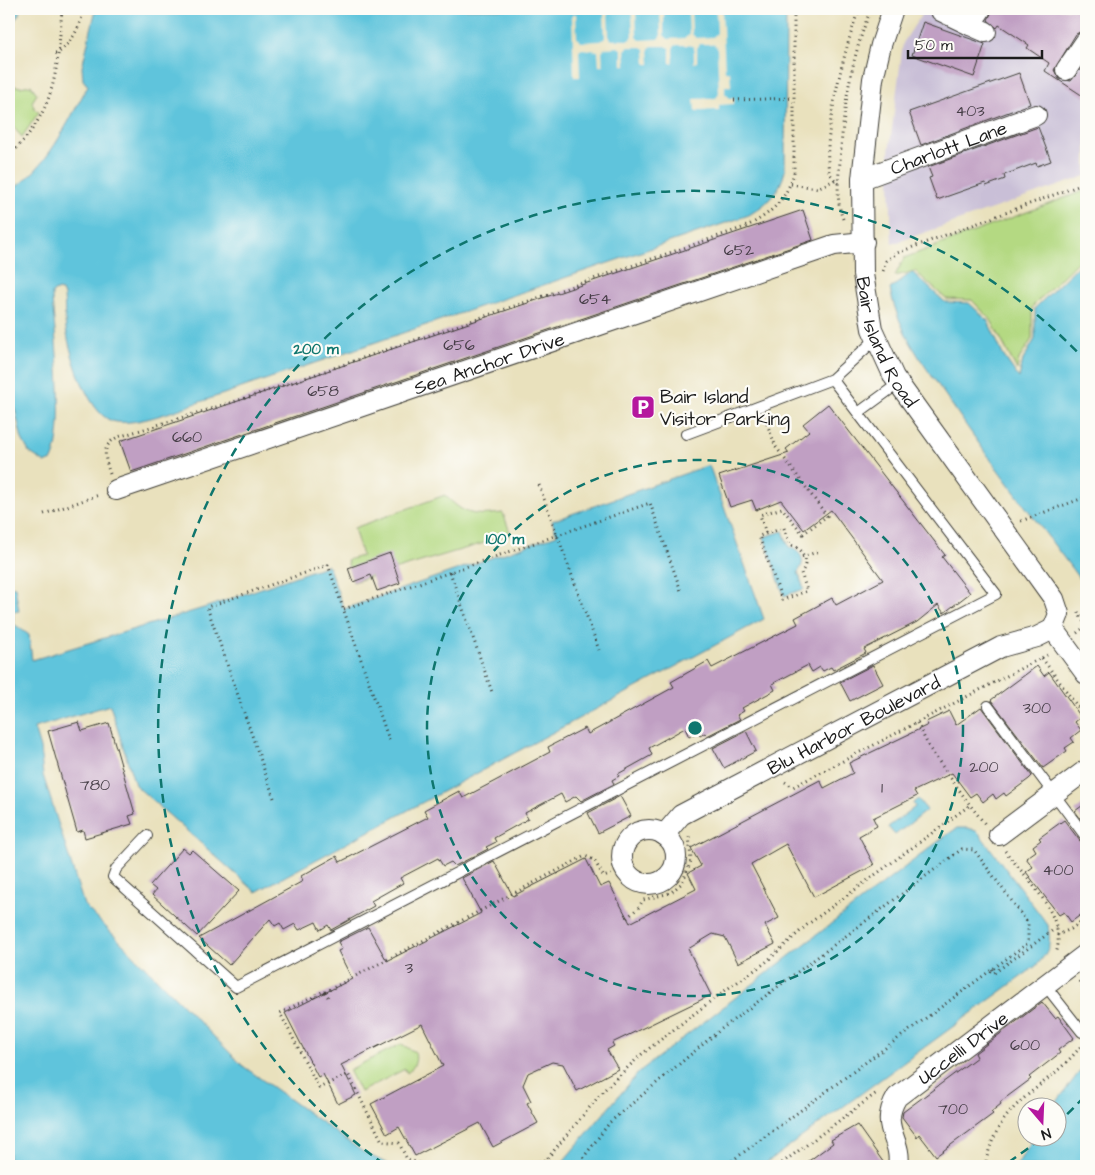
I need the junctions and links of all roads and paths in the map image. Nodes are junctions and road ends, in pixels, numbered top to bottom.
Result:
1 (62, 9) edge
2 (84, 9) edge
3 (794, 9) edge
4 (859, 9) edge
5 (871, 9) edge
6 (893, 9) edge
7 (941, 11) dead end
8 (979, 22) edge
9 (1086, 41) edge
10 (57, 53) junction
11 (1066, 70) dead end
12 (793, 98) junction
13 (734, 100) dead end
14 (1036, 115) dead end
15 (9, 156) edge
16 (862, 179) junction
17 (835, 180) junction
18 (1086, 183) edge
19 (791, 184) junction
20 (838, 184) junction
21 (844, 227) dead end
22 (864, 242) junction
23 (876, 274) dead end
24 (876, 339) junction
25 (832, 378) junction
26 (899, 383) junction
27 (760, 406) junction
28 (858, 413) junction
29 (686, 434) dead end
30 (540, 485) dead end
31 (116, 490) junction
32 (1086, 497) edge
33 (44, 514) dead end
34 (1030, 518) dead end
35 (558, 535) junction
36 (767, 535) junction
37 (820, 551) dead end
38 (804, 557) junction
39 (450, 572) junction
40 (681, 591) dead end
41 (344, 609) junction
42 (1086, 626) edge
43 (1052, 629) junction
44 (1075, 634) dead end
45 (599, 650) dead end
46 (1048, 653) dead end
47 (1042, 658) junction
48 (1086, 674) edge
49 (492, 692) dead end
50 (988, 706) dead end
51 (1086, 718) edge
52 (917, 723) junction
53 (390, 743) dead end
54 (1086, 770) edge
55 (777, 786) dead end
56 (1054, 794) junction
57 (274, 798) dead end
58 (970, 805) junction
59 (691, 826) dead end
60 (664, 835) junction
61 (147, 836) dead end
62 (997, 837) junction
63 (1086, 837) edge
64 (624, 869) junction
65 (627, 918) dead end
66 (1086, 918) edge
67 (1056, 928) junction
68 (1057, 935) junction
69 (1086, 954) edge
70 (1053, 961) dead end
71 (992, 969) junction
72 (1045, 985) junction
73 (325, 992) junction
74 (328, 997) dead end
75 (1083, 1037) joint
76 (881, 1090) dead end
77 (427, 1166) edge
78 (514, 1166) edge
79 (577, 1166) edge
80 (725, 1166) edge
81 (778, 1166) edge
82 (898, 1166) edge
83 (985, 1166) edge

1 - 10 path
2 - 10 path
3 - 12 path
4 - 17 path
5 - 20 path
6 - 16 street, Bair Island Road
7 - 8 street
9 - 11 street
10 - 15 path
12 - 13 path
12 - 19 path
14 - 16 street, Charlott Lane
16 - 22 street, Bair Island Road
17 - 19 path
17 - 20 path
18 - 23 path
19 - 31 path
20 - 21 path
22 - 24 street, Bair Island Road
22 - 31 street, Sea Anchor Drive
24 - 25 lane
24 - 26 street, Bair Island Road
25 - 27 lane
25 - 28 lane
26 - 28 lane
26 - 43 street, Bair Island Road
27 - 29 lane
27 - 36 path
28 - 61 lane
30 - 35 path
31 - 33 path
32 - 34 path
35 - 39 path
35 - 40 path
35 - 45 path
36 - 38 path
36 - 38 path
37 - 38 path
39 - 41 path
39 - 49 path
41 - 53 path
41 - 57 path
42 - 44 path
43 - 48 street
43 - 60 street, Blu Harbor Boulevard
46 - 47 path
47 - 51 path
47 - 52 path
50 - 56 lane
52 - 55 path
52 - 58 path
54 - 56 street
56 - 62 street
56 - 63 lane
58 - 62 path
58 - 78 path
59 - 65 path
60 - 64 street
60 - 64 street
62 - 67 path
64 - 73 path
66 - 68 path
67 - 68 path
67 - 71 path
68 - 70 path
69 - 72 street, Uccelli Drive
71 - 79 path
71 - 80 path
72 - 75 lane
72 - 82 street, Uccelli Drive
73 - 74 path
73 - 77 path
75 - 83 path
76 - 81 path

